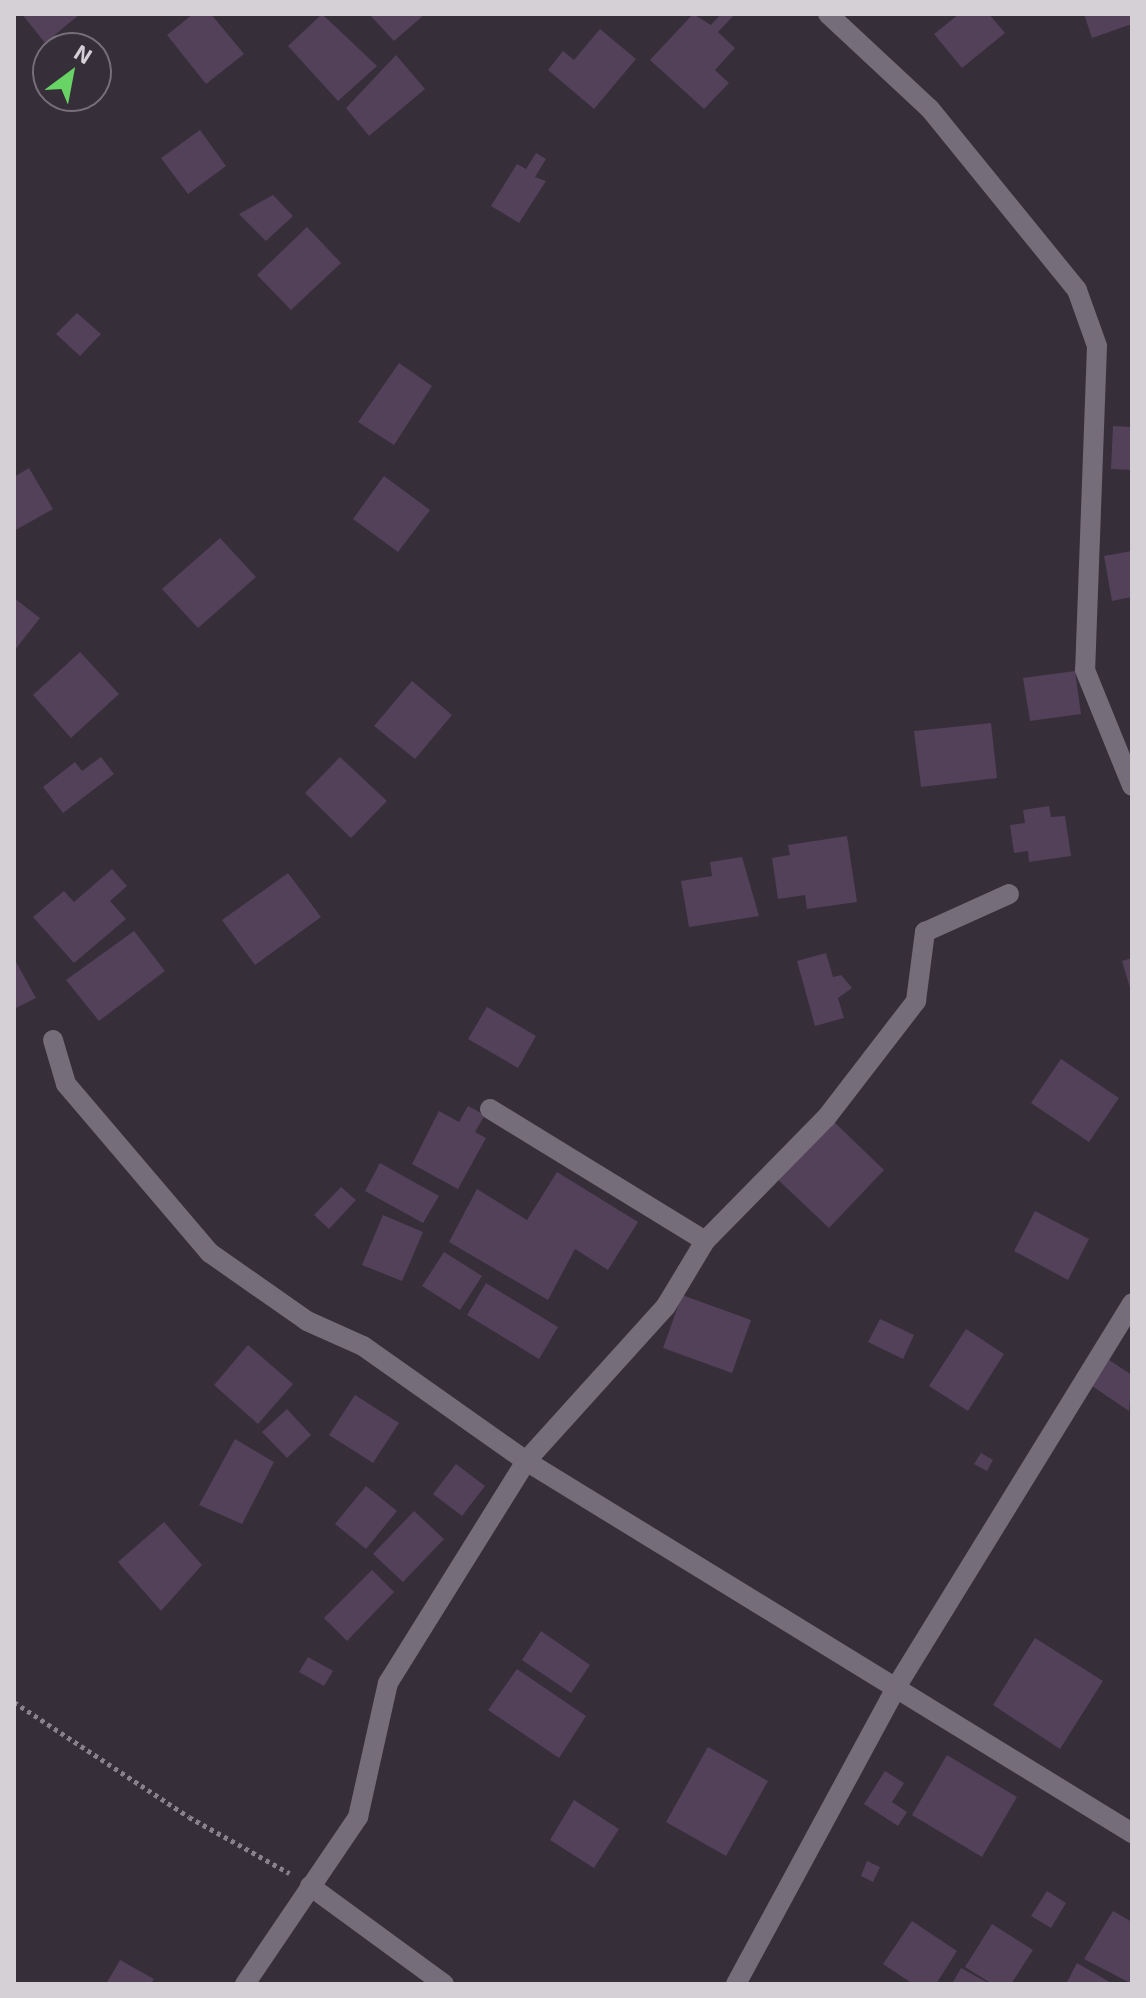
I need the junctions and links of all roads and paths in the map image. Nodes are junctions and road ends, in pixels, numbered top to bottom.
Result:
1 (828, 14) edge
2 (1132, 786) edge
3 (1009, 894) dead end
4 (53, 1040) dead end
5 (490, 1109) dead end
6 (705, 1241) junction
7 (1132, 1303) edge
8 (526, 1461) junction
9 (898, 1684) junction
10 (14, 1702) edge
11 (1132, 1833) edge
12 (310, 1886) junction
13 (245, 1984) edge
14 (444, 1984) edge
15 (736, 1984) edge

1 - 2 street
3 - 6 street
4 - 8 street
5 - 6 street
6 - 8 street
7 - 9 street
8 - 9 street
8 - 12 street
9 - 11 street
9 - 15 street
10 - 12 path
12 - 13 street
12 - 14 street

